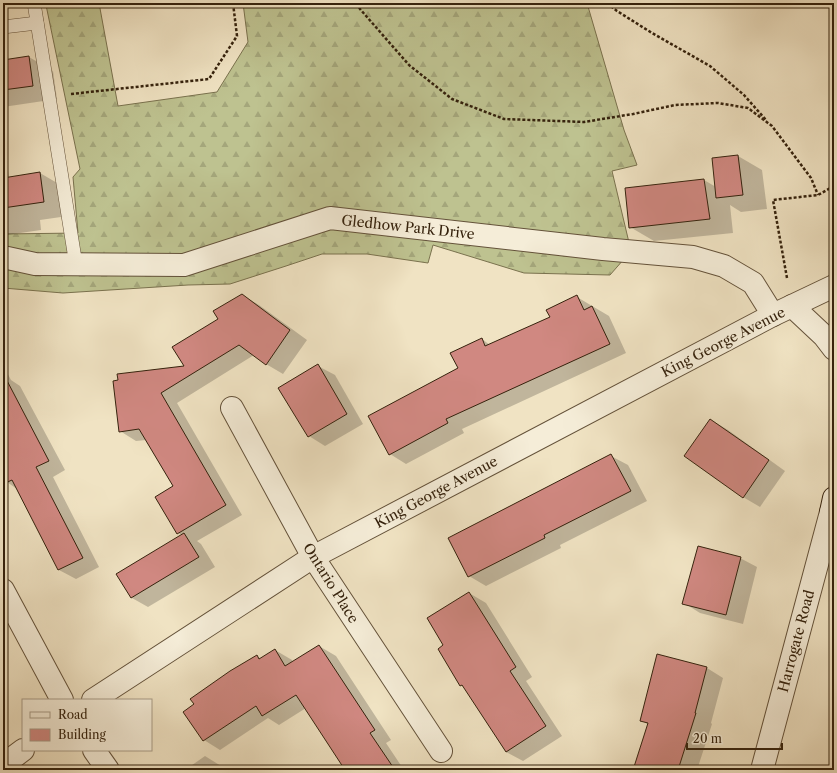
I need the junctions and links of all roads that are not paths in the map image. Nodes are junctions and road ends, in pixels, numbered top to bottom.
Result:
1 (34, 3) edge
2 (37, 23) junction
3 (3, 27) edge
4 (3, 257) edge
5 (76, 264) junction
6 (834, 286) edge
7 (782, 311) junction
8 (834, 349) edge
9 (232, 408) dead end
10 (833, 508) edge
11 (313, 557) junction
12 (3, 590) edge
13 (61, 699) edge
14 (95, 699) edge
15 (22, 751) edge
16 (95, 751) edge
17 (440, 751) dead end
18 (3, 765) edge
19 (108, 770) edge
20 (762, 770) edge

1 - 2 lane
2 - 3 lane
2 - 5 lane
4 - 5 street, Gledhow Park Drive
5 - 7 street, Gledhow Park Drive
6 - 7 street, King George Avenue
7 - 8 street, King George Avenue
7 - 11 street, King George Avenue
9 - 11 street, Ontario Place
10 - 20 street, Harrogate Road
11 - 14 street, King George Avenue
11 - 17 street, Ontario Place
12 - 13 street
15 - 18 street
16 - 19 street

